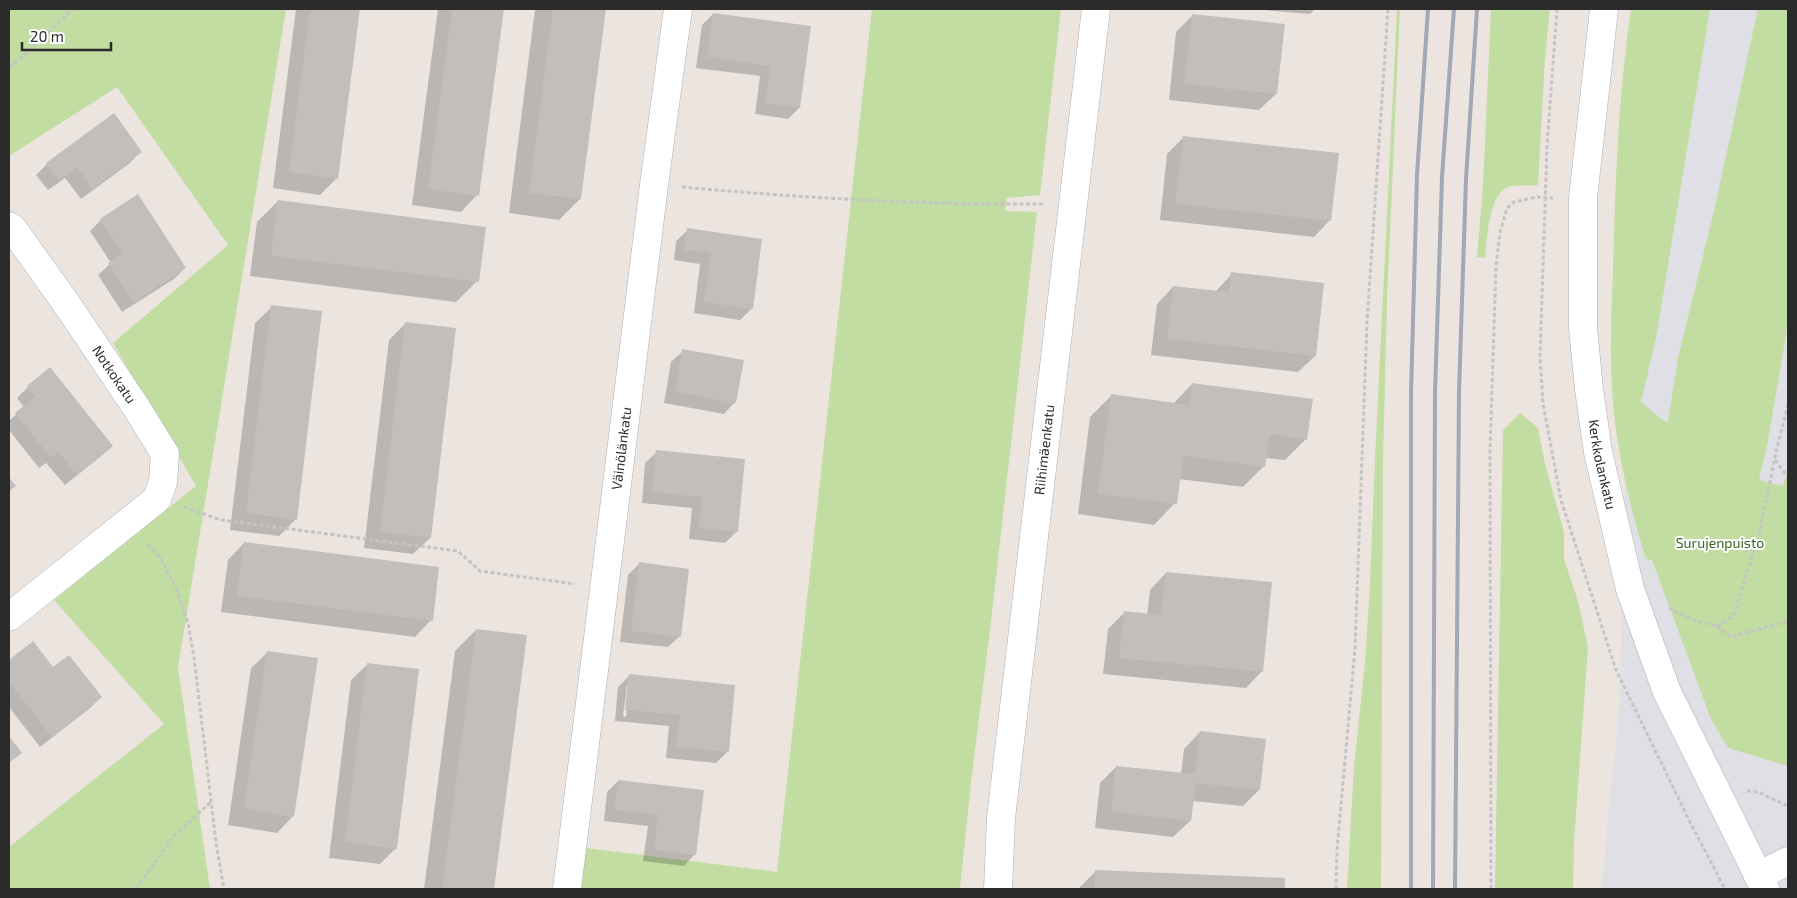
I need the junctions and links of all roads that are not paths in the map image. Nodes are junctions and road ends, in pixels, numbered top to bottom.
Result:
1 (678, 9) edge
2 (1096, 9) edge
3 (1604, 9) edge
4 (9, 226) edge
5 (9, 617) edge
6 (1788, 861) edge
7 (1762, 883) edge
8 (567, 889) edge
9 (998, 889) edge

1 - 8 street, Väinölänkatu
2 - 9 street, Riihimäenkatu
3 - 7 street, Kerkkolankatu
4 - 5 street, Notkokatu
6 - 7 street

